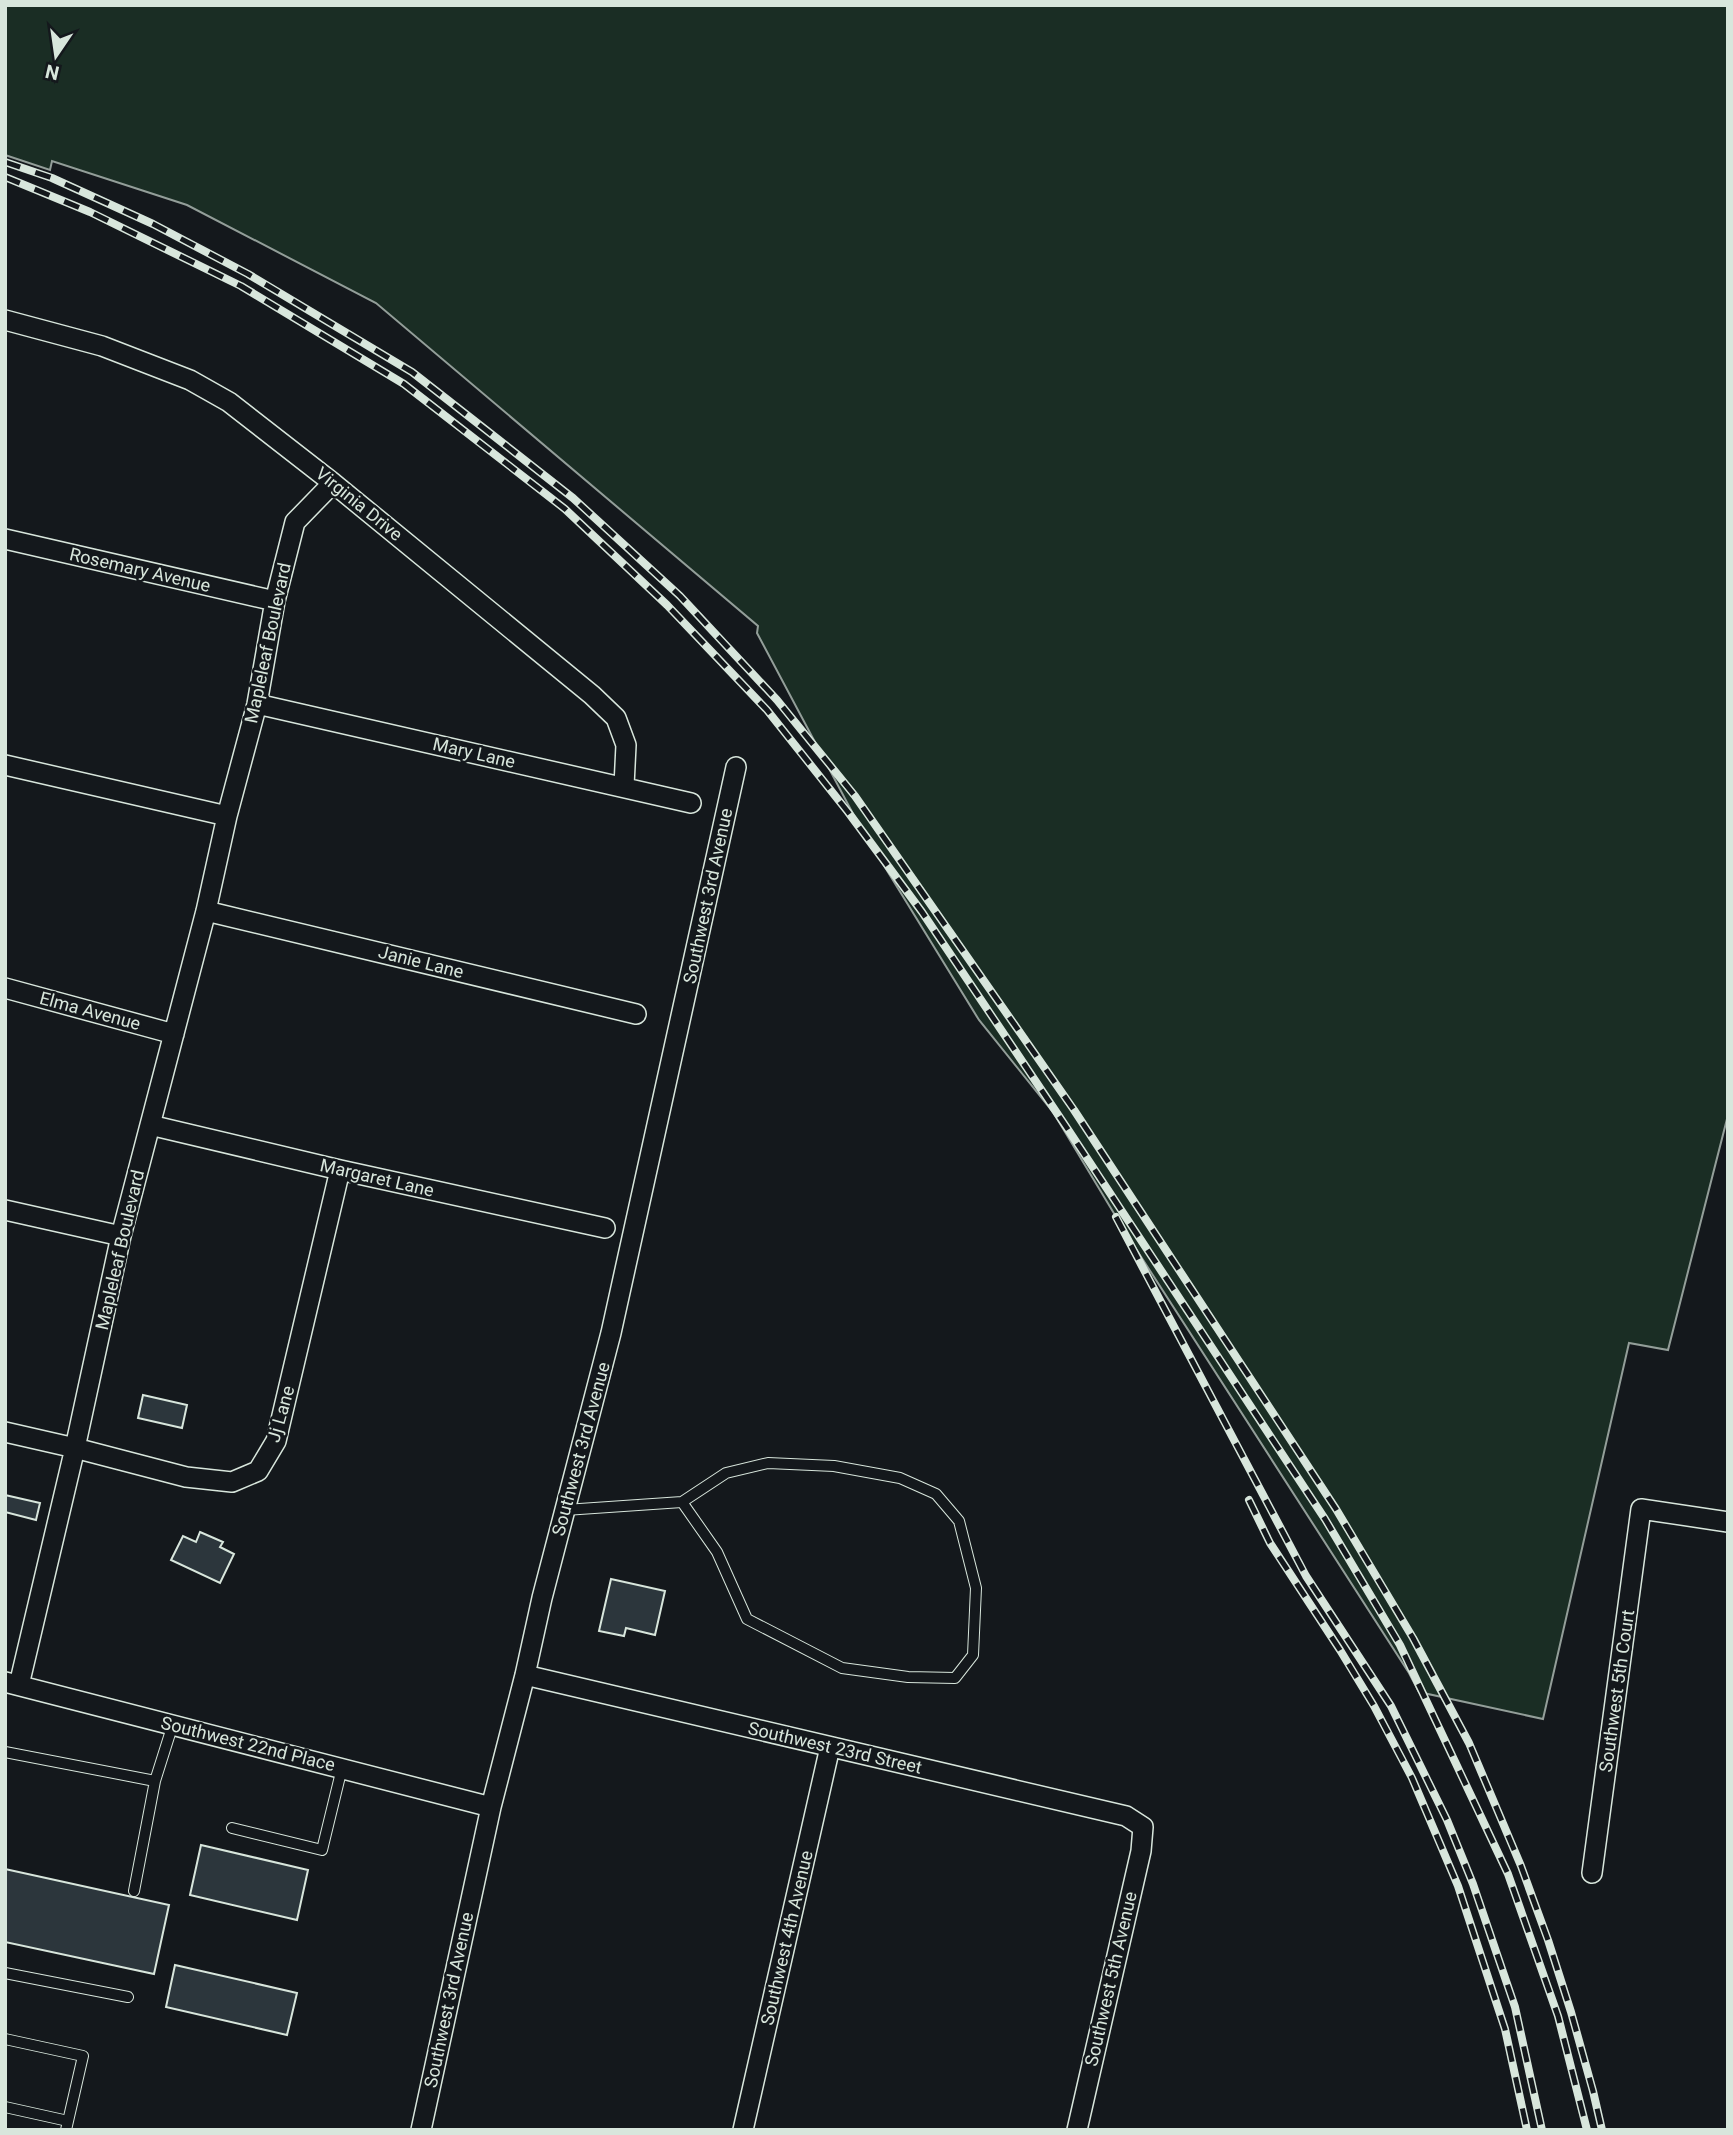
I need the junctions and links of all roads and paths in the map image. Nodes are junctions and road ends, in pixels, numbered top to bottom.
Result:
1 (5, 320) edge
2 (333, 483) junction
3 (5, 539) edge
4 (275, 601) junction
5 (257, 704) junction
6 (5, 765) edge
7 (736, 767) dead end
8 (624, 786) junction
9 (691, 803) dead end
10 (227, 816) junction
11 (206, 911) junction
12 (5, 988) edge
13 (636, 1014) dead end
14 (174, 1034) junction
15 (150, 1125) junction
16 (340, 1170) junction
17 (5, 1210) edge
18 (605, 1228) dead end
19 (121, 1236) junction
20 (5, 1432) edge
21 (75, 1448) junction
22 (682, 1502) junction
23 (565, 1510) junction
24 (1728, 1522) edge
25 (525, 1675) junction
26 (12, 1683) edge
27 (173, 1724) junction
28 (830, 1747) junction
29 (5, 1752) edge
30 (342, 1768) junction
31 (155, 1781) junction
32 (491, 1807) junction
33 (1143, 1827) joint
34 (232, 1829) dead end
35 (1592, 1873) dead end
36 (134, 1891) dead end
37 (5, 1973) edge
38 (128, 1997) dead end
39 (5, 2039) edge
40 (5, 2107) edge
41 (67, 2125) edge
42 (421, 2130) edge
43 (743, 2130) edge
44 (1077, 2130) edge

1 - 2 street, Virginia Drive
2 - 4 street, Mapleleaf Boulevard
2 - 8 street, Virginia Drive
3 - 4 street, Rosemary Avenue
4 - 5 street, Mapleleaf Boulevard
5 - 8 street, Mary Lane
5 - 10 street, Mapleleaf Boulevard
6 - 10 street
7 - 23 street, Southwest 3rd Avenue
8 - 9 street, Mary Lane
10 - 11 street, Mapleleaf Boulevard
11 - 13 street, Janie Lane
11 - 14 street, Mapleleaf Boulevard
12 - 14 street, Elma Avenue
14 - 15 street, Mapleleaf Boulevard
15 - 16 street, Margaret Lane
15 - 19 street, Mapleleaf Boulevard
16 - 18 street, Margaret Lane
16 - 21 street, Jj Lane
17 - 19 street
19 - 21 street, Mapleleaf Boulevard
20 - 21 street, Jj Lane
21 - 26 street, Mapleleaf Boulevard
22 - 22 lane
22 - 23 lane
23 - 25 street, Southwest 3rd Avenue
24 - 35 street, Southwest 5th Court
25 - 28 street, Southwest 23rd Street
25 - 32 street, Southwest 3rd Avenue
26 - 27 street, Southwest 22nd Place
27 - 30 street, Southwest 22nd Place
27 - 31 lane
28 - 33 street, Southwest 23rd Street
28 - 43 street, Southwest 4th Avenue
29 - 31 lane
30 - 32 street, Southwest 22nd Place
30 - 34 lane
31 - 36 lane
32 - 42 street, Southwest 3rd Avenue
33 - 44 street, Southwest 5th Avenue
37 - 38 lane
39 - 41 lane
40 - 41 lane

